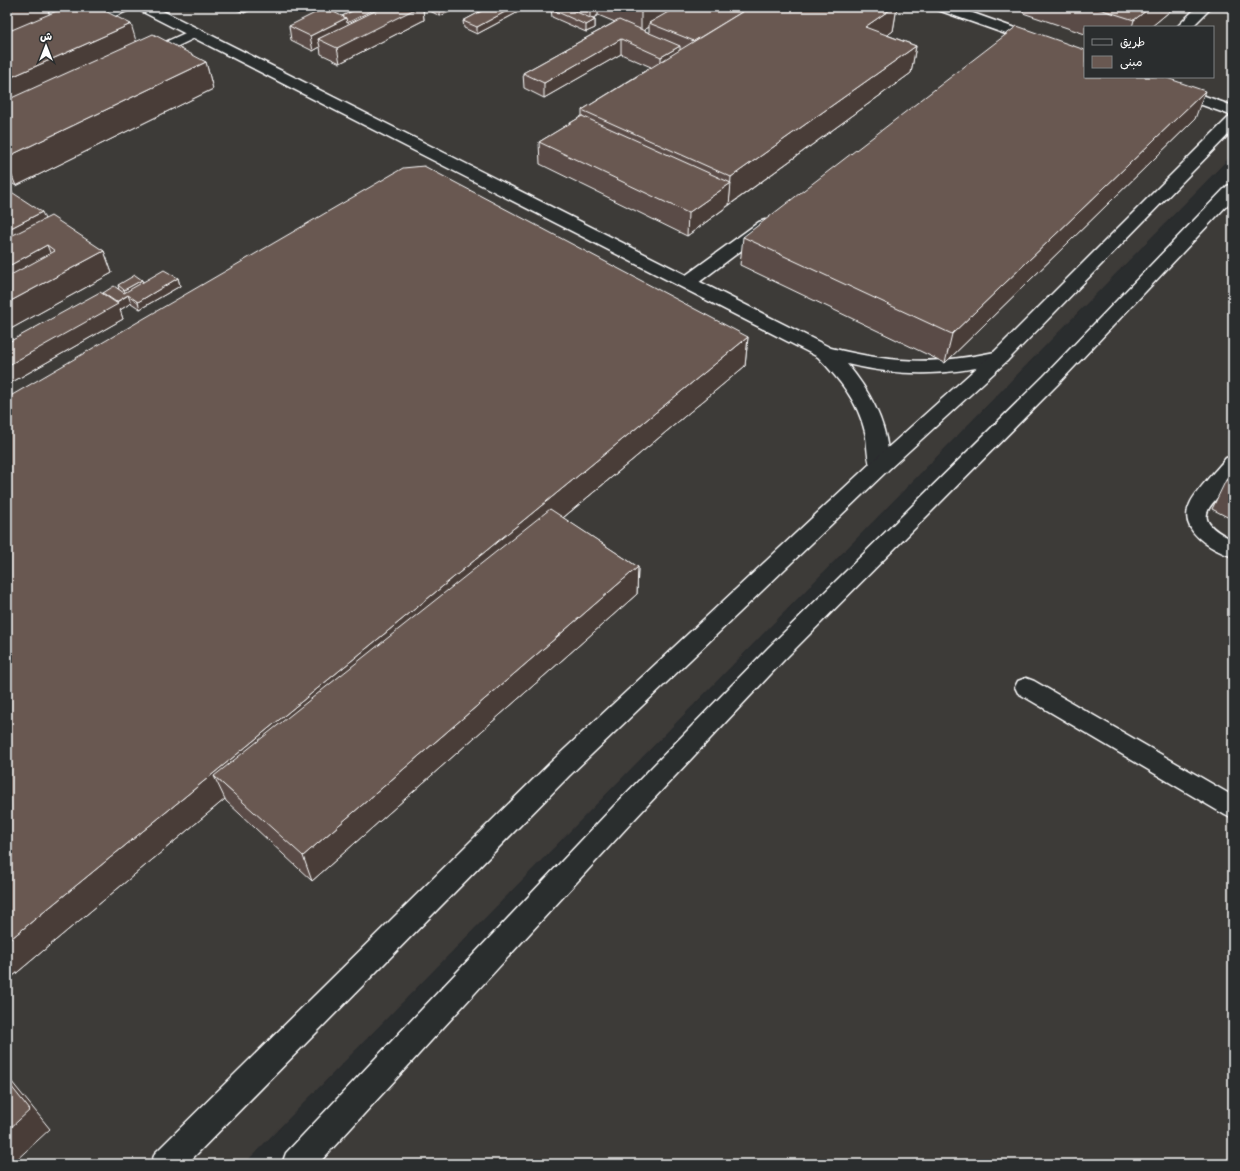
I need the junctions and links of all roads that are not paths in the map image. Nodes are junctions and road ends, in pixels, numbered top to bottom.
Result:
1 (102, 7) edge
2 (124, 7) edge
3 (144, 7) edge
4 (943, 7) edge
5 (1205, 7) edge
6 (1185, 26) edge
7 (194, 33) junction
8 (1020, 35) junction
9 (1005, 46) edge
10 (1084, 58) edge
11 (137, 60) edge
12 (1140, 78) edge
13 (1233, 111) edge
14 (1233, 121) edge
15 (1233, 190) edge
16 (776, 217) edge
17 (688, 282) junction
18 (825, 353) junction
19 (1000, 357) junction
20 (1233, 463) edge
21 (880, 466) junction
22 (1233, 549) edge
23 (1026, 687) dead end
24 (1233, 808) edge
25 (166, 1164) edge
26 (297, 1164) edge

1 - 2 lane
3 - 7 street
4 - 8 street
5 - 6 lane
7 - 11 lane
7 - 17 street
8 - 9 lane
8 - 10 street
12 - 13 street
14 - 19 street
15 - 26 street
16 - 17 lane
17 - 18 street
18 - 19 street
18 - 21 street
19 - 21 street
20 - 22 lane
21 - 25 street
23 - 24 lane

